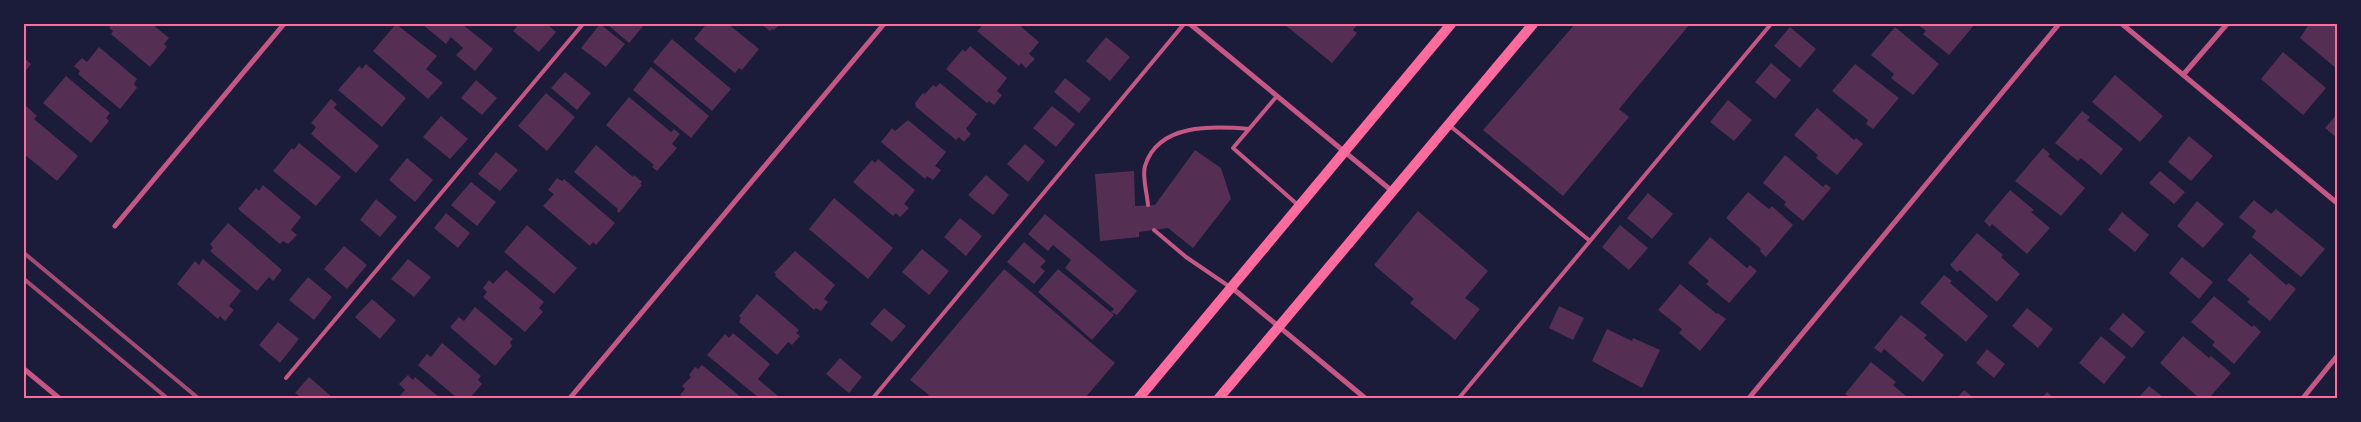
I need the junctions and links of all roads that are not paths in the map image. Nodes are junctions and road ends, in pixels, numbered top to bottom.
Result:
1 (284, 24) edge
2 (583, 24) edge
3 (884, 24) edge
4 (1184, 24) edge
5 (1190, 24) edge
6 (1451, 24) edge
7 (1533, 24) edge
8 (1771, 24) edge
9 (2059, 24) edge
10 (2122, 24) edge
11 (2227, 24) edge
12 (2184, 75) junction
13 (1277, 96) junction
14 (1449, 125) junction
15 (1249, 129) junction
16 (1344, 152) junction
17 (1392, 192) junction
18 (2337, 203) edge
19 (1148, 204) dead end
20 (1299, 206) junction
21 (115, 226) dead end
22 (1154, 230) dead end
23 (1590, 241) junction
24 (1231, 287) junction
25 (1279, 327) junction
26 (2337, 356) edge
27 (24, 369) edge
28 (286, 378) dead end
29 (59, 398) edge
30 (570, 398) edge
31 (873, 398) edge
32 (1139, 398) edge
33 (1219, 398) edge
34 (1365, 398) edge
35 (1459, 398) edge
36 (1748, 398) edge
37 (2302, 398) edge

1 - 21 street
2 - 28 lane
3 - 30 street
4 - 31 lane
5 - 13 street
6 - 16 main road
7 - 14 main road
8 - 23 lane
9 - 36 street
10 - 12 street
11 - 12 street
12 - 18 street
13 - 15 lane
13 - 16 street
14 - 17 main road
14 - 23 lane
15 - 19 lane
15 - 20 lane
16 - 17 street
16 - 20 main road
17 - 25 main road
20 - 24 main road
22 - 24 lane
23 - 35 lane
24 - 25 street
24 - 32 main road
25 - 33 main road
25 - 34 street
26 - 37 street
27 - 29 street

